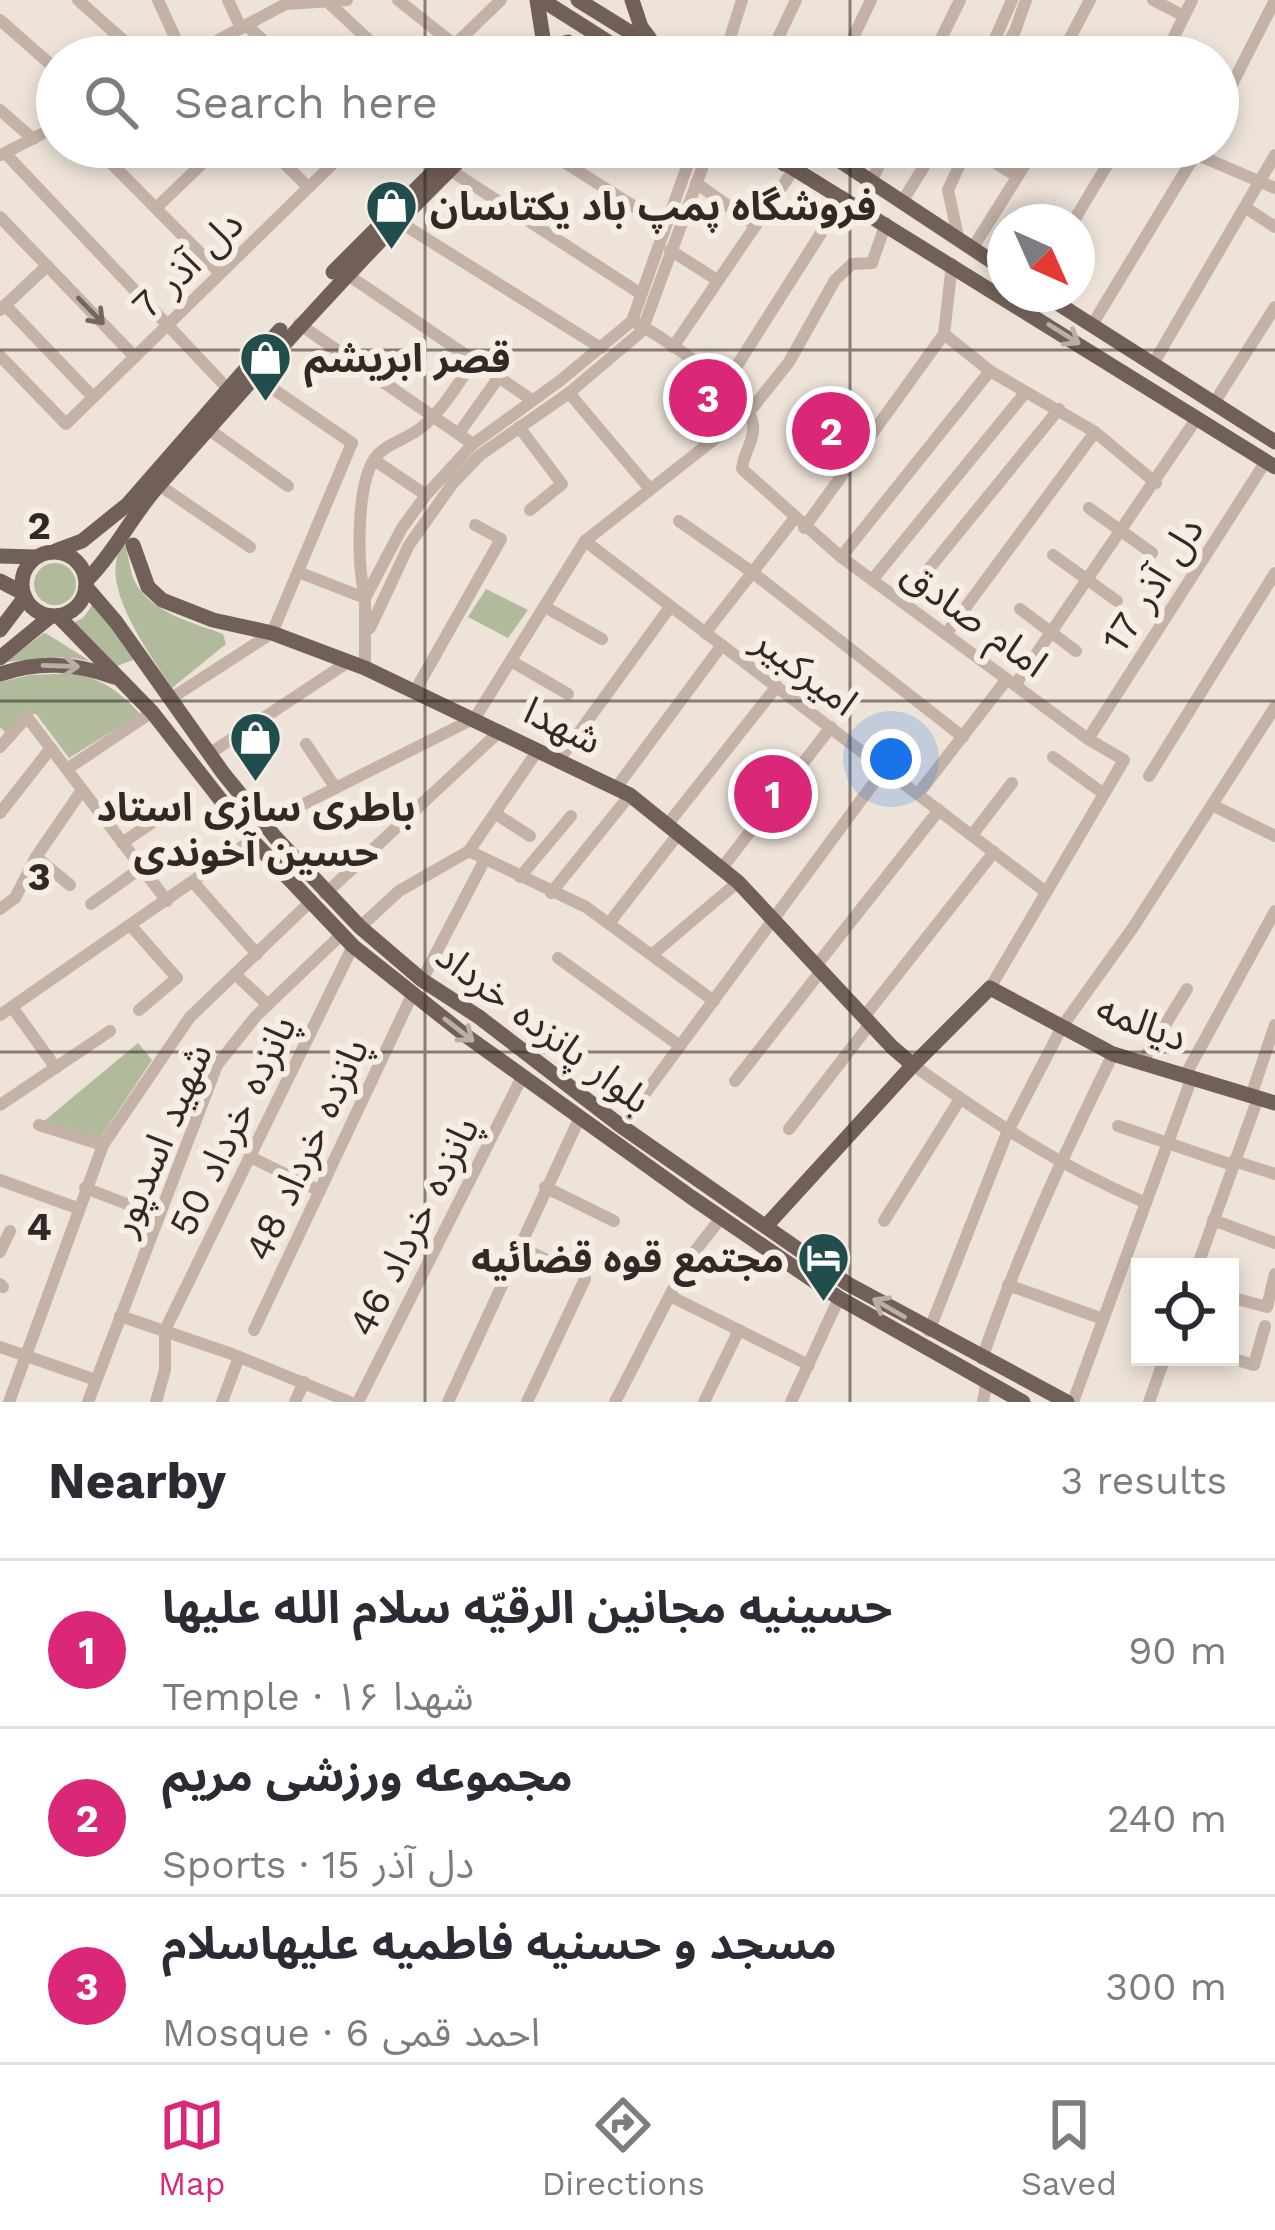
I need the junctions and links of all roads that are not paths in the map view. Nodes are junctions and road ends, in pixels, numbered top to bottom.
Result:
1 (78, 0) edge
2 (158, 0) edge
3 (228, 0) edge
4 (347, 0) edge
5 (398, 0) edge
6 (500, 0) edge
7 (540, 0) edge
8 (578, 0) edge
9 (632, 0) edge
10 (742, 0) edge
11 (796, 0) edge
12 (871, 0) edge
13 (961, 0) edge
14 (1012, 0) edge
15 (1026, 0) edge
16 (1090, 0) edge
17 (1153, 0) edge
18 (1192, 0) edge
19 (1275, 0) edge
20 (290, 2) edge
21 (328, 2) edge
22 (1184, 16) junction
23 (0, 20) edge
24 (243, 26) junction
25 (118, 36) edge
26 (176, 36) edge
27 (229, 36) edge
28 (256, 36) edge
29 (364, 36) edge
30 (444, 36) edge
31 (464, 36) edge
32 (545, 36) edge
33 (598, 36) edge
34 (635, 36) edge
35 (649, 36) edge
36 (731, 36) edge
37 (780, 36) edge
38 (854, 36) edge
39 (943, 36) edge
40 (996, 36) edge
41 (1012, 36) edge
42 (1071, 36) edge
43 (1174, 36) edge
44 (36, 52) edge
45 (1239, 71) edge
46 (0, 110) edge
47 (36, 137) edge
48 (33, 139) junction
49 (3, 155) edge
50 (1275, 155) edge
51 (116, 168) edge
52 (198, 168) edge
53 (289, 168) edge
54 (328, 168) edge
55 (437, 168) edge
56 (573, 168) edge
57 (686, 168) edge
58 (702, 168) edge
59 (786, 168) edge
60 (802, 168) edge
61 (812, 168) edge
62 (850, 168) edge
63 (878, 168) edge
64 (924, 168) edge
65 (959, 168) edge
66 (1004, 168) edge
67 (1022, 168) edge
68 (1105, 168) edge
69 (1188, 168) edge
70 (1235, 168) edge
71 (450, 170) joint
72 (1017, 176) junction
73 (871, 182) junction
74 (696, 183) junction
75 (1269, 185) edge
76 (308, 187) junction
77 (836, 192) junction
78 (902, 202) junction
79 (1084, 204) edge
80 (156, 208) junction
81 (1246, 208) junction
82 (0, 217) edge
83 (398, 221) junction
84 (886, 223) junction
85 (755, 224) junction
86 (665, 226) junction
87 (1275, 227) edge
88 (965, 245) junction
89 (670, 250) junction
90 (987, 259) edge
91 (952, 264) junction
92 (47, 266) junction
93 (220, 273) junction
94 (345, 274) junction
95 (717, 280) junction
96 (0, 285) edge
97 (641, 294) junction
98 (6, 304) edge
99 (1275, 307) edge
100 (1071, 312) edge
101 (638, 324) junction
102 (167, 325) junction
103 (299, 325) junction
104 (1092, 325) junction
105 (944, 334) junction
106 (673, 347) junction
107 (601, 348) junction
108 (0, 356) edge
109 (135, 356) junction
110 (474, 361) junction
111 (1153, 364) junction
112 (990, 371) junction
113 (254, 376) junction
114 (499, 377) junction
115 (724, 386) junction
116 (228, 389) junction
117 (568, 393) junction
118 (1025, 393) junction
119 (93, 397) junction
120 (532, 400) junction
121 (1214, 403) junction
122 (1059, 409) junction
123 (750, 411) junction
124 (434, 416) junction
125 (1197, 418) junction
126 (519, 427) junction
127 (208, 429) junction
128 (1095, 432) junction
129 (459, 433) junction
130 (1275, 442) edge
131 (473, 444) junction
132 (374, 460) junction
133 (1270, 464) edge
134 (448, 479) junction
135 (1156, 482) junction
136 (159, 485) junction
137 (288, 485) dead end
138 (649, 488) junction
139 (426, 494) junction
140 (1089, 508) dead end
141 (530, 510) dead end
142 (679, 521) dead end
143 (799, 523) junction
144 (475, 525) dead end
145 (1122, 532) junction
146 (125, 542) junction
147 (586, 542) junction
148 (250, 547) dead end
149 (55, 551) junction
150 (1152, 553) dead end
151 (1053, 555) dead end
152 (0, 556) edge
153 (36, 557) junction
154 (842, 557) junction
155 (298, 572) junction
156 (752, 572) junction
157 (1275, 574) edge
158 (872, 580) junction
159 (1088, 580) junction
160 (0, 581) edge
161 (87, 584) junction
162 (24, 595) junction
163 (365, 598) junction
164 (1117, 601) dead end
165 (902, 602) junction
166 (544, 607) junction
167 (670, 608) junction
168 (1020, 609) dead end
169 (54, 616) junction
170 (272, 633) junction
171 (705, 633) junction
172 (1051, 633) junction
173 (946, 634) junction
174 (368, 635) junction
175 (602, 639) dead end
176 (3, 642) edge
177 (722, 645) junction
178 (1076, 651) dead end
179 (511, 661) junction
180 (348, 662) junction
181 (145, 664) junction
182 (365, 668) junction
183 (0, 674) edge
184 (122, 681) junction
185 (1011, 682) junction
186 (777, 686) junction
187 (415, 691) junction
188 (568, 694) dead end
189 (170, 699) junction
190 (1275, 707) edge
191 (152, 712) junction
192 (475, 718) junction
193 (831, 727) junction
194 (500, 731) junction
195 (963, 737) junction
196 (1088, 739) junction
197 (306, 744) dead end
198 (0, 747) edge
199 (50, 748) junction
200 (538, 750) junction
201 (208, 754) junction
202 (1053, 757) dead end
203 (560, 760) junction
204 (67, 769) junction
205 (884, 769) junction
206 (1149, 776) dead end
207 (1012, 783) dead end
208 (335, 787) junction
209 (82, 790) junction
210 (623, 791) junction
211 (918, 794) junction
212 (1104, 794) junction
213 (181, 803) dead end
214 (1213, 805) junction
215 (939, 810) junction
216 (0, 813) edge
217 (496, 814) junction
218 (571, 816) dead end
219 (264, 824) junction
220 (673, 829) junction
221 (530, 836) dead end
222 (972, 836) junction
223 (1275, 836) edge
224 (252, 841) junction
225 (122, 843) junction
226 (470, 851) junction
227 (994, 852) junction
228 (36, 857) junction
229 (484, 861) junction
230 (141, 868) junction
231 (722, 868) junction
232 (520, 878) junction
233 (193, 882) junction
234 (738, 882) junction
235 (70, 885) dead end
236 (1046, 892) junction
237 (551, 893) junction
238 (325, 894) junction
239 (166, 901) junction
240 (309, 903) junction
241 (91, 904) dead end
242 (0, 909) edge
243 (1275, 911) edge
244 (774, 920) junction
245 (610, 922) junction
246 (131, 926) junction
247 (360, 927) junction
248 (347, 940) junction
249 (1258, 940) junction
250 (1275, 949) edge
251 (654, 953) junction
252 (257, 954) junction
253 (558, 958) dead end
254 (819, 969) junction
255 (235, 974) junction
256 (417, 986) junction
257 (990, 988) junction
258 (1187, 989) dead end
259 (715, 1001) junction
260 (268, 1005) junction
261 (139, 1010) dead end
262 (6, 1011) edge
263 (867, 1021) junction
264 (1063, 1025) junction
265 (1275, 1025) edge
266 (110, 1031) dead end
267 (680, 1046) junction
268 (1113, 1054) junction
269 (913, 1064) junction
270 (1141, 1064) junction
271 (56, 1067) junction
272 (1189, 1075) junction
273 (522, 1077) junction
274 (735, 1081) dead end
275 (960, 1099) junction
276 (1262, 1099) edge
277 (0, 1105) edge
278 (580, 1117) junction
279 (39, 1125) dead end
280 (621, 1126) junction
281 (1118, 1126) dead end
282 (789, 1129) dead end
283 (1006, 1133) junction
284 (1168, 1140) junction
285 (103, 1144) junction
286 (250, 1157) junction
287 (1060, 1163) junction
288 (1233, 1163) junction
289 (1275, 1174) edge
290 (0, 1180) edge
291 (545, 1187) junction
292 (86, 1188) junction
293 (320, 1191) junction
294 (1146, 1203) junction
295 (77, 1208) junction
296 (158, 1216) junction
297 (721, 1218) junction
298 (1214, 1220) junction
299 (614, 1221) dead end
300 (884, 1221) dead end
301 (766, 1226) junction
302 (10, 1231) dead end
303 (1275, 1243) edge
304 (520, 1247) junction
305 (0, 1252) edge
306 (1200, 1258) edge
307 (563, 1268) dead end
308 (1275, 1274) edge
309 (585, 1279) dead end
310 (1008, 1285) junction
311 (670, 1296) junction
312 (839, 1298) junction
313 (1239, 1300) edge
314 (120, 1316) junction
315 (1103, 1319) junction
316 (1265, 1326) dead end
317 (165, 1330) junction
318 (254, 1330) dead end
319 (739, 1330) junction
320 (929, 1331) junction
321 (0, 1347) edge
322 (1259, 1354) junction
323 (1275, 1355) edge
324 (26, 1356) junction
325 (239, 1357) junction
326 (982, 1358) junction
327 (1239, 1361) edge
328 (809, 1365) junction
329 (1163, 1366) edge
330 (96, 1380) junction
331 (304, 1382) junction
332 (986, 1384) junction
333 (1155, 1400) edge
334 (9, 1402) edge
335 (88, 1402) edge
336 (156, 1402) edge
337 (222, 1402) edge
338 (295, 1402) edge
339 (354, 1402) edge
340 (448, 1402) edge
341 (526, 1402) edge
342 (615, 1402) edge
343 (704, 1402) edge
344 (791, 1402) edge
345 (983, 1402) edge
346 (1023, 1402) edge
347 (1070, 1402) edge

1 - 25 street
2 - 26 street
3 - 24 street
4 - 21 street
5 - 30 street
6 - 31 street
7 - 32 main road
7 - 33 main road
8 - 34 main road
9 - 35 main road
10 - 36 street
11 - 37 street
12 - 38 street
13 - 39 street
14 - 40 street
15 - 41 street
16 - 42 street
17 - 22 street
18 - 22 street
19 - 45 street
20 - 21 street
20 - 24 street
21 - 29 street
22 - 43 street
23 - 44 street
24 - 27 street
24 - 28 street
46 - 48 street
47 - 48 street
48 - 49 street
49 - 102 street
50 - 75 street
51 - 80 street
52 - 80 street
53 - 76 street
54 - 76 street, دل آذر 7
55 - 116 main road
56 - 86 street
57 - 86 street
58 - 74 street
59 - 85 street
60 - 77 main road
61 - 77 main road
62 - 73 main road
63 - 73 street
64 - 78 street
65 - 88 street
66 - 72 street
67 - 72 street
68 - 79 street
69 - 104 street
70 - 75 street
71 - 83 main road
71 - 97 street
72 - 88 street
73 - 78 main road
74 - 85 street
74 - 89 street
75 - 81 street
76 - 93 street, دل آذر 7
77 - 84 main road
77 - 115 street
78 - 88 main road
80 - 93 street
81 - 87 street
81 - 111 street
82 - 92 street
83 - 94 main road
83 - 107 street
84 - 91 main road
84 - 123 street
85 - 95 street
86 - 97 street
88 - 90 main road
89 - 95 street
89 - 101 street
91 - 105 street
91 -> 125 main road
92 - 98 street
92 -> 109 street
93 - 102 street, دل آذر 7
94 - 103 main road
94 - 110 street
95 - 106 street
96 - 98 street
97 - 101 street
98 - 119 street
99 - 121 street
100 - 104 main road
101 - 106 street
101 - 107 street
101 - 117 street
102 - 109 street, دل آذر 7
102 - 116 street
103 - 113 main road
103 - 124 street
104 - 111 main road
105 - 112 street
105 - 143 street
106 - 115 street
107 - 120 street
108 - 119 street, دل آذر 7
109 - 119 street, دل آذر 7
110 - 114 street
110 - 124 street
111 - 121 main road
112 - 118 street
112 - 154 street
113 - 127 main road
113 - 155 street
114 - 120 street
114 - 129 street
115 - 123 street
116 - 149 main road
117 - 126 street
117 - 138 street
118 - 122 street
118 - 158 street
120 - 131 street
121 - 130 main road
122 - 128 street
122 - 165 street
123 - 138 street
123 - 143 street, امام صادق
124 - 129 street
124 - 132 street
125 - 133 main road
125 - 135 street
126 - 134 street
126 - 141 street
127 - 136 main road
127 - 137 street
128 - 135 street
128 - 173 street
129 - 131 street
131 - 134 street
132 - 139 street
132 - 163 street
133 - 196 street, دل آذر 17
134 - 139 street
134 - 174 street
135 - 145 street
136 - 146 main road
136 - 148 street
138 - 147 street
139 - 163 street
140 - 145 street
142 - 156 street
143 - 154 street, امام صادق
143 - 156 street
144 - 187 street
145 - 150 street
145 - 159 street
146 - 161 main road
146 - 170 main road, شهدا
147 - 166 street
147 - 167 street, امیرکبیر
149 - 153 main road
149 - 161 main road
151 - 159 street
152 - 153 main road
153 - 162 main road
154 - 158 street, امام صادق
155 - 163 street
155 - 170 street
156 - 171 street
156 - 195 street
157 - 206 street
158 - 165 street, امام صادق
159 - 164 street
159 - 172 street
160 - 162 main road
161 - 169 main road
161 - 181 main road, بلوار پانزده خرداد
162 - 169 main road
162 - 176 main road
163 - 174 street
165 - 173 street, امام صادق
166 - 175 street
166 - 179 street
167 - 171 street, امیرکبیر
167 - 203 street
168 - 172 street
169 - 176 main road
169 - 184 main road, بلوار پانزده خرداد
170 - 180 main road, شهدا
170 - 189 street
171 - 177 street, امیرکبیر
172 - 178 street
172 - 185 street
173 - 185 street, امام صادق
174 - 182 street
177 - 186 street, امیرکبیر
177 - 210 street
179 - 188 street
179 - 192 street
180 - 182 main road, شهدا
180 - 201 street
181 - 184 main road
181 - 189 main road, بلوار پانزده خرداد
182 - 187 main road, شهدا
183 -> 184 main road
184 - 191 main road, بلوار پانزده خرداد
185 - 195 street
185 - 196 street, امام صادق
186 - 193 street, امیرکبیر
186 - 220 street
187 - 192 main road, شهدا
189 - 201 main road, بلوار پانزده خرداد
190 - 214 street
191 - 204 street
191 - 224 main road, بلوار پانزده خرداد
192 - 194 main road, شهدا
192 - 208 street
193 - 205 street, امیرکبیر
193 - 231 street
194 - 200 main road, شهدا
194 - 238 street
195 - 211 street
196 - 212 street, امام صادق
197 - 208 street
198 - 199 street
199 - 204 street
199 - 216 street
200 - 203 main road, شهدا
200 - 217 street
201 - 219 main road, بلوار پانزده خرداد
202 - 212 street
203 - 210 main road, شهدا
204 - 209 street
205 - 211 street, امیرکبیر
205 - 244 street
207 - 222 street
208 - 219 street
209 - 225 street
209 - 228 street
210 - 220 main road, شهدا
210 - 237 street
211 - 215 street, امیرکبیر
212 - 236 street
213 - 225 street
214 - 223 street
214 - 264 street
215 - 222 street, امیرکبیر
215 - 254 street
217 - 221 street
217 - 226 street
218 - 232 street
219 - 238 main road, بلوار پانزده خرداد
220 - 231 main road, شهدا
220 - 245 street
222 - 227 street, امیرکبیر
224 - 233 street
224 - 240 main road, بلوار پانزده خرداد
225 - 230 street
226 - 229 street
226 - 247 street
227 - 236 street, امیرکبیر
227 - 263 street
228 - 235 street
228 - 242 street
229 - 232 street
229 - 256 street, پانزده خرداد 48
230 - 239 street
230 - 241 street
231 - 234 main road, شهدا
232 - 237 street
233 - 239 street
233 - 252 street
234 - 244 main road, شهدا
234 - 251 street
236 - 257 street
237 - 245 street
238 - 247 main road, بلوار پانزده خرداد
239 - 246 street
240 - 248 main road, بلوار پانزده خرداد
240 - 252 street
243 - 249 street
244 - 254 main road, شهدا
244 - 259 street
245 - 251 street
246 - 261 street
246 - 262 street
247 - 256 main road, بلوار پانزده خرداد
248 - 256 main road, بلوار پانزده خرداد
248 - 260 street, شهید اسدپور
248 - 286 street, پانزده خرداد 50
249 - 250 street
249 - 272 street
251 - 259 street
252 - 255 street
253 - 267 street
254 - 263 main road, شهدا
254 - 274 street
255 - 260 street
255 - 285 street
256 -> 273 main road, بلوار پانزده خرداد
256 - 280 main road, بلوار پانزده خرداد
256 - 293 street, پانزده خرداد 48
257 - 264 main road, دیالمه
257 - 269 main road
258 - 270 street
259 - 267 street
260 - 296 street, شهید اسدپور
262 - 271 street
263 - 269 main road, شهدا
263 - 282 street
264 - 268 main road, دیالمه
264 - 283 street
265 - 276 street
266 - 271 street
267 - 280 street
268 - 270 main road, دیالمه
268 - 287 street
269 - 275 street
269 - 301 main road
270 - 272 main road, دیالمه
271 - 277 street
272 - 276 main road, دیالمه
272 - 284 street
273 - 278 main road, بلوار پانزده خرداد
273 - 339 street, پانزده خرداد 46
275 - 283 street
275 - 300 street
276 - 288 street
278 - 291 street
278 - 297 main road, بلوار پانزده خرداد
279 - 285 street
280 - 301 main road, بلوار پانزده خرداد
281 - 284 street
283 - 287 street
283 - 320 street
284 - 288 street
284 - 294 street
285 - 292 street
286 - 293 street
286 - 317 street, پانزده خرداد 50
287 - 294 street
287 - 310 street
288 - 289 street
288 - 298 street
290 - 295 street
291 - 299 street
291 - 304 street
292 - 295 street
292 - 296 street
293 - 318 street, پانزده خرداد 48
294 - 315 street
295 - 324 street
296 - 314 street, شهید اسدپور
297 - 311 street
297 - 312 main road, بلوار پانزده خرداد
298 - 303 street
298 - 306 street
320 -> 301 main road, بلوار پانزده خرداد
302 - 305 street
304 - 307 street
304 - 340 street
308 - 313 street
309 - 341 street
310 - 315 street
310 - 326 street
311 - 319 street
311 - 342 street
312 - 328 street
312 - 332 main road, بلوار پانزده خرداد
314 - 317 street
314 - 330 street, شهید اسدپور
315 - 347 street
316 - 322 street
317 - 325 street
317 - 336 street
319 - 328 street
319 - 343 street
320 - 326 main road, بلوار پانزده خرداد
321 - 324 street
322 - 323 street
322 - 327 street
324 - 330 street
324 - 334 street
325 - 331 street
325 - 337 street
326 - 347 main road, بلوار پانزده خرداد
328 - 344 street
329 - 333 street
330 - 335 street, شهید اسدپور
331 - 338 street
331 - 339 street
332 - 345 street
332 - 346 main road, بلوار پانزده خرداد

